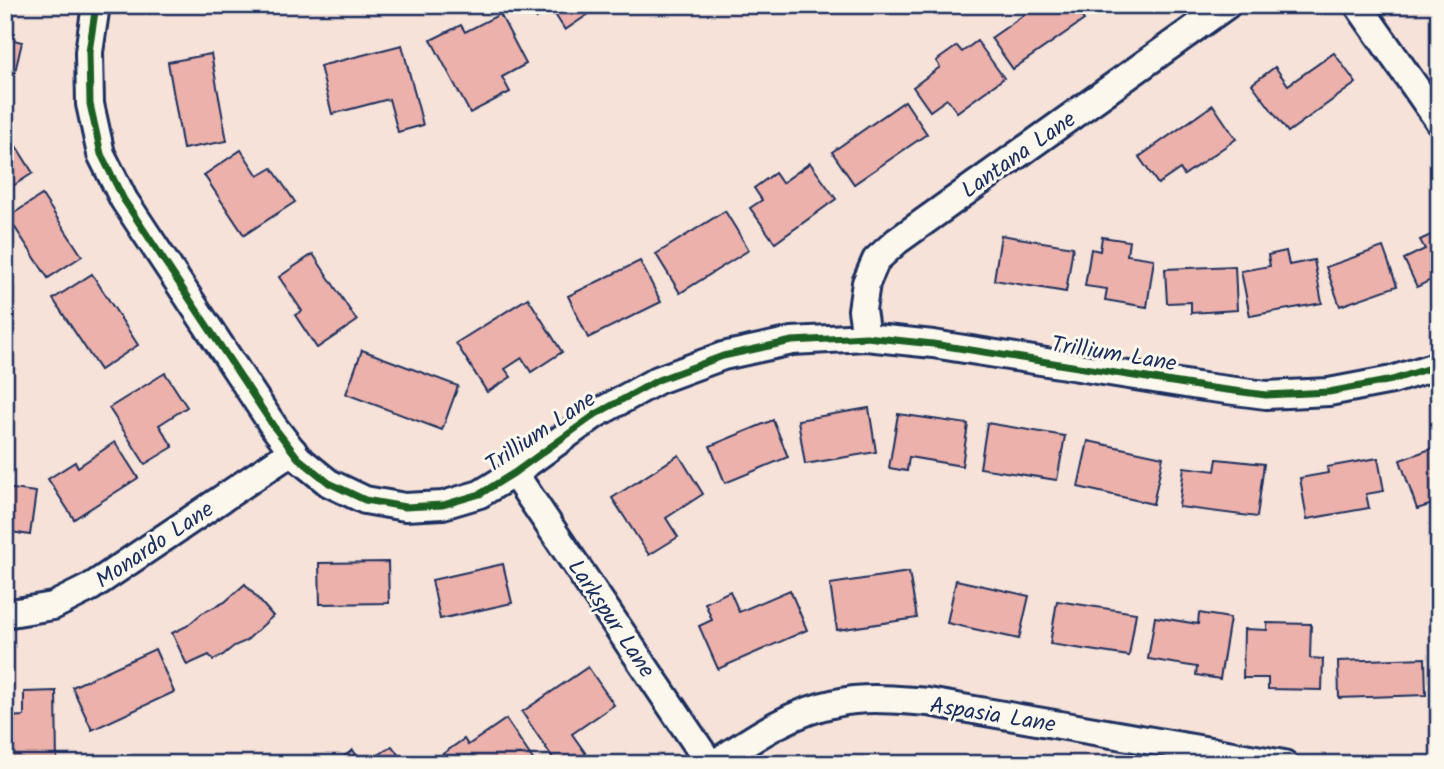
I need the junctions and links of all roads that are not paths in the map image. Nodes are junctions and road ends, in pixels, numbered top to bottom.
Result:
1 (96, 5) edge
2 (1227, 5) edge
3 (1358, 5) edge
4 (1439, 121) edge
5 (866, 337) junction
6 (1439, 365) edge
7 (293, 451) junction
8 (514, 473) junction
9 (5, 614) edge
10 (712, 764) edge
11 (1284, 764) edge

1 - 7 street, Trillium Lane
2 - 5 street, Lantana Lane
3 - 4 street
5 - 6 street, Trillium Lane
5 - 8 street, Trillium Lane
7 - 8 street, Trillium Lane
7 - 9 street, Monardo Lane
8 - 10 street, Larkspur Lane
10 - 11 street, Aspasia Lane

